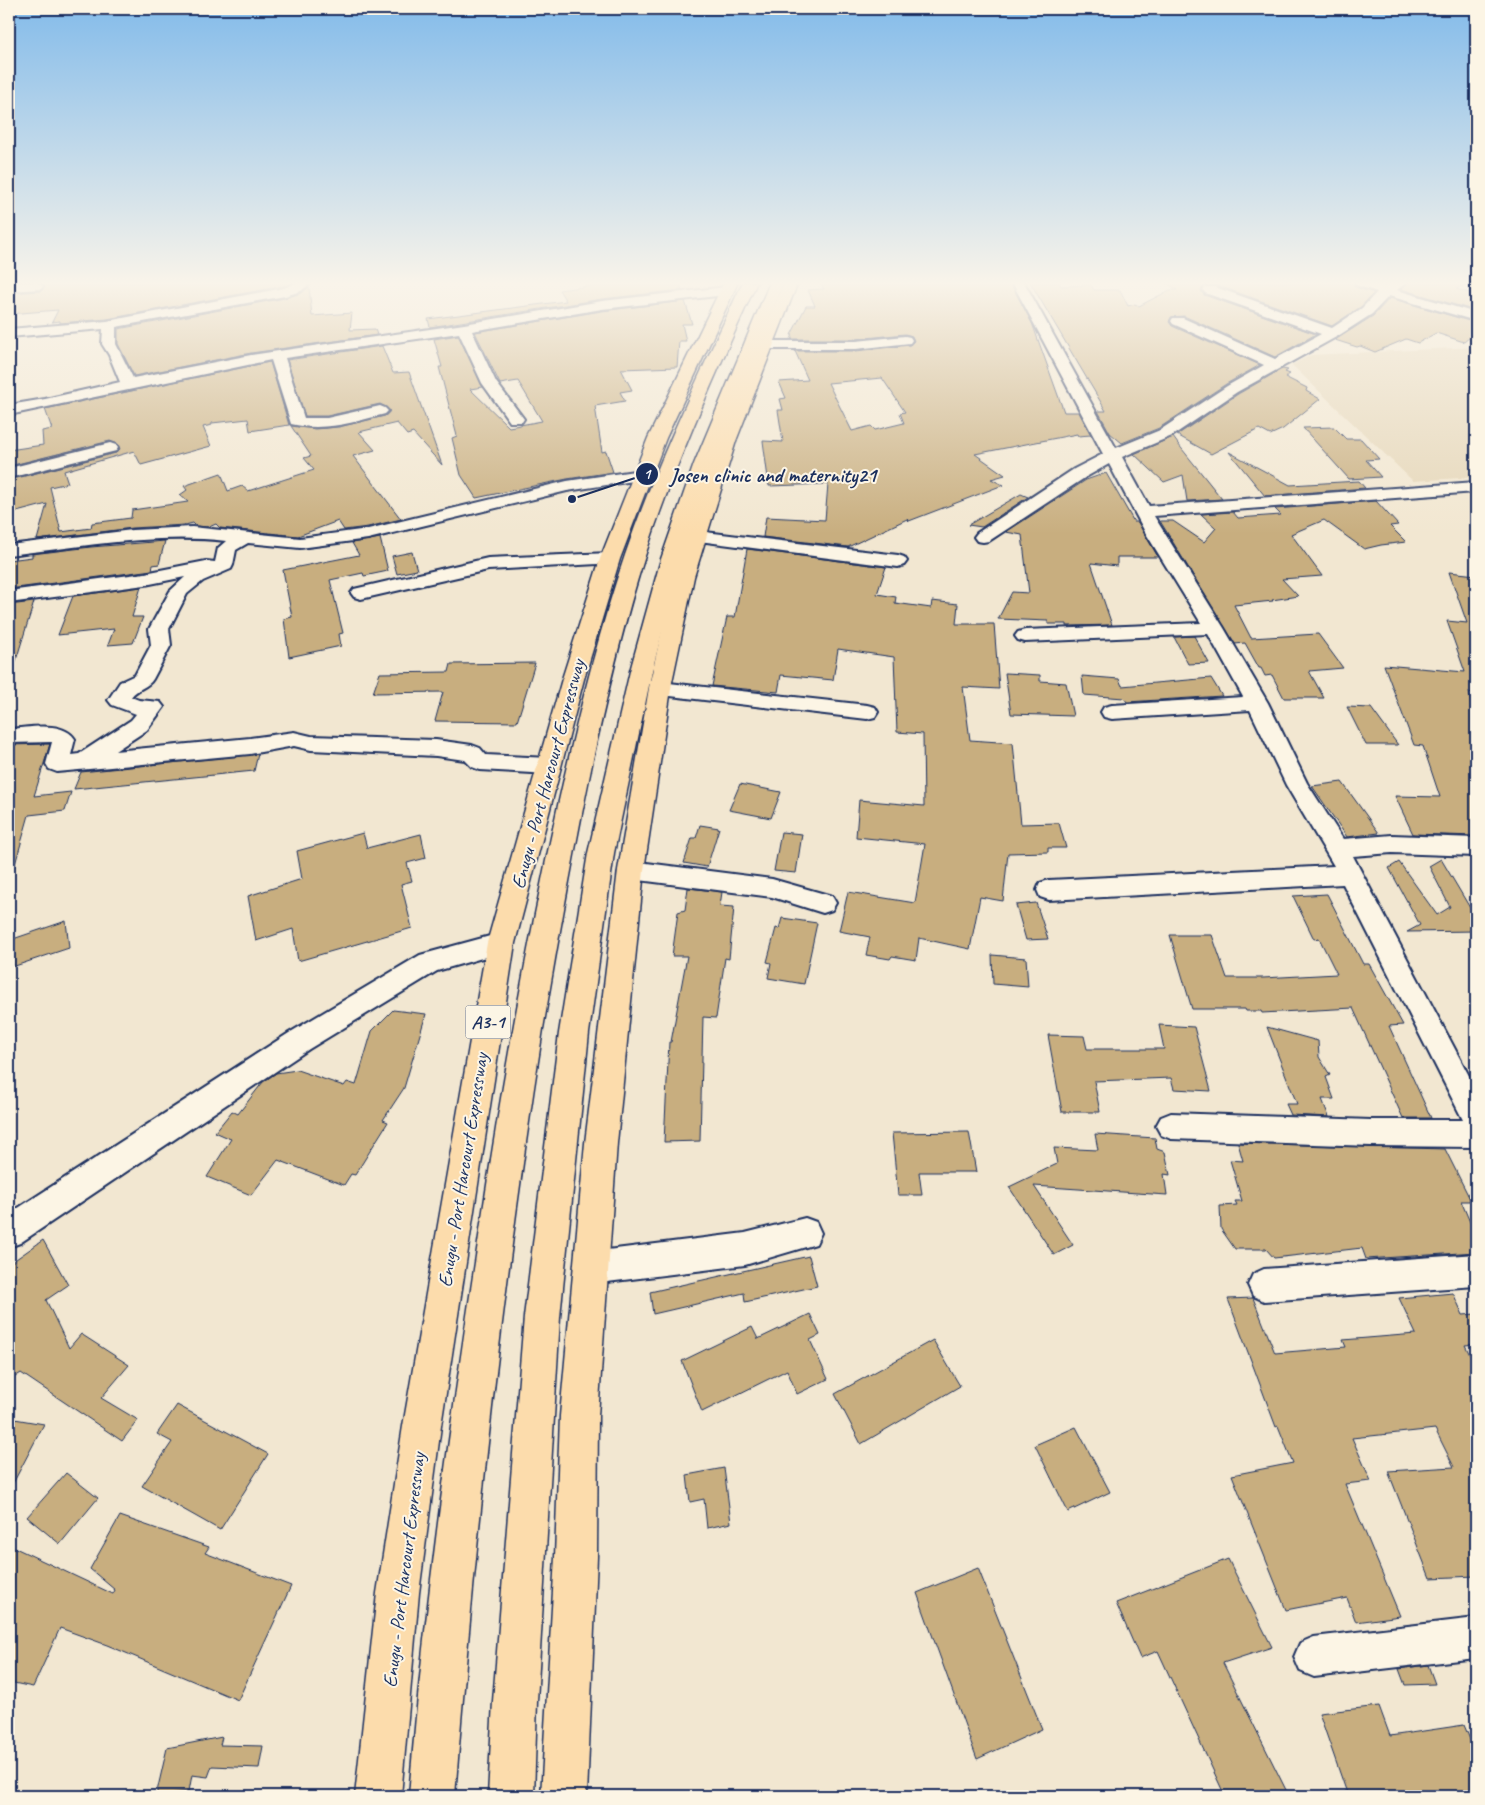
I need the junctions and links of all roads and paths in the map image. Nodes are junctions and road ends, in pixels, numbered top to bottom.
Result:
1 (121, 366) edge
2 (220, 366) edge
3 (281, 366) edge
4 (481, 366) edge
5 (700, 366) edge
6 (743, 366) edge
7 (758, 366) edge
8 (1064, 366) edge
9 (1273, 366) edge
10 (128, 384) junction
11 (687, 397) junction
12 (9, 410) edge
13 (380, 411) dead end
14 (516, 419) dead end
15 (110, 448) dead end
16 (1112, 455) junction
17 (9, 473) edge
18 (641, 476) junction
19 (1476, 487) edge
20 (1143, 512) junction
21 (696, 536) junction
22 (245, 537) junction
23 (983, 537) dead end
24 (9, 550) edge
25 (610, 559) junction
26 (898, 561) dead end
27 (224, 565) junction
28 (361, 593) dead end
29 (9, 597) edge
30 (1214, 628) junction
31 (1025, 636) dead end
32 (660, 689) junction
33 (1257, 703) junction
34 (867, 712) dead end
35 (1112, 712) dead end
36 (9, 736) edge
37 (86, 760) junction
38 (549, 766) junction
39 (1476, 847) edge
40 (1337, 848) junction
41 (561, 852) junction
42 (601, 853) junction
43 (630, 870) junction
44 (1350, 874) junction
45 (1049, 890) dead end
46 (823, 903) dead end
47 (501, 943) junction
48 (1476, 1117) edge
49 (1171, 1126) dead end
50 (1476, 1134) edge
51 (9, 1232) edge
52 (805, 1233) dead end
53 (591, 1268) junction
54 (1476, 1270) edge
55 (1264, 1285) dead end
56 (1476, 1638) edge
57 (1314, 1657) dead end
58 (378, 1796) edge
59 (432, 1796) edge
60 (510, 1796) edge
61 (564, 1796) edge

1 - 10 street
2 - 10 street
3 - 13 street
4 - 14 street
5 - 11 main road, Enugu - Port Harcourt Expressway / A3-1
6 - 42 main road
7 - 21 main road
8 - 16 street
9 - 16 street
10 - 12 street
11 - 18 main road, Enugu - Port Harcourt Expressway / A3-1
11 - 41 main road, Enugu - Port Harcourt Expressway / A3-1
15 - 17 street
16 - 20 street
16 - 23 street
18 - 22 street
18 - 25 main road, Enugu - Port Harcourt Expressway / A3-1
19 - 20 street
20 - 30 street
21 - 26 street
21 - 32 main road
22 - 24 street
22 - 27 street
25 - 28 street
25 - 38 main road, Enugu - Port Harcourt Expressway / A3-1
27 - 29 street
27 - 37 street
30 - 31 street
30 - 33 street
32 - 34 street
32 - 43 main road
33 - 35 street
33 - 40 street
36 - 37 street
37 - 38 street
38 - 47 main road, Enugu - Port Harcourt Expressway / A3-1
39 - 40 street
40 - 44 street
41 - 42 main road
41 - 59 main road, Enugu - Port Harcourt Expressway / A3-1
42 - 60 main road
43 - 46 street
43 - 53 main road
44 - 45 street
44 - 48 street
47 - 51 street
47 - 58 main road, Enugu - Port Harcourt Expressway / A3-1
49 - 50 street
52 - 53 street
53 - 61 main road
54 - 55 street
56 - 57 street

